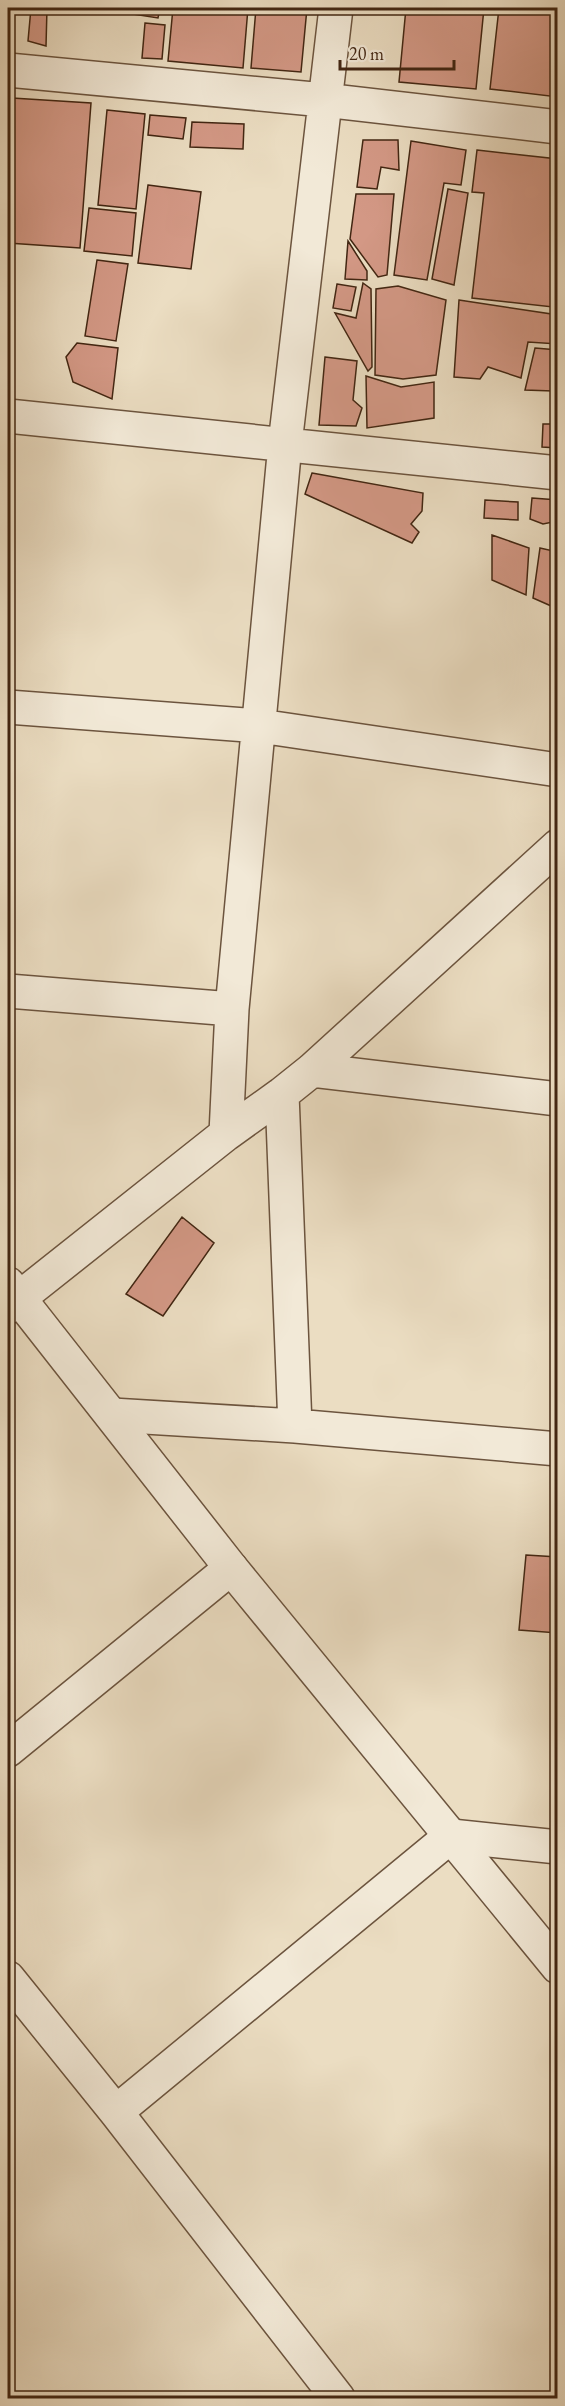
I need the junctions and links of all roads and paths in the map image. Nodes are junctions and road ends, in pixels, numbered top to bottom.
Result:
1 (336, 8) edge
2 (8, 70) edge
3 (324, 100) junction
4 (558, 127) edge
5 (8, 416) edge
6 (285, 444) junction
7 (558, 473) edge
8 (8, 707) edge
9 (260, 726) junction
10 (558, 770) edge
11 (558, 846) edge
12 (8, 991) edge
13 (232, 1009) junction
14 (312, 1070) junction
15 (282, 1094) junction
16 (558, 1099) edge
17 (225, 1134) junction
18 (11, 1297) edge
19 (112, 1415) junction
20 (295, 1426) junction
21 (558, 1449) edge
22 (231, 1568) junction
23 (8, 1750) edge
24 (452, 1836) junction
25 (558, 1847) edge
26 (558, 1967) edge
27 (8, 1978) edge
28 (116, 2112) junction
29 (338, 2398) edge

1 - 3 street
2 - 3 street
3 - 4 street
3 - 6 street
5 - 6 street
6 - 7 street
6 - 9 street
8 - 9 street
9 - 10 street
9 - 13 street
11 - 14 street
12 - 13 street
13 - 17 street
14 - 15 street
14 - 16 street
15 - 17 street
15 - 20 street
17 - 18 street
18 - 19 street
19 - 20 street
19 - 22 street
20 - 21 street
22 - 23 street
22 - 24 street
24 - 25 street
24 - 26 street
24 - 28 street
27 - 28 street
28 - 29 street

